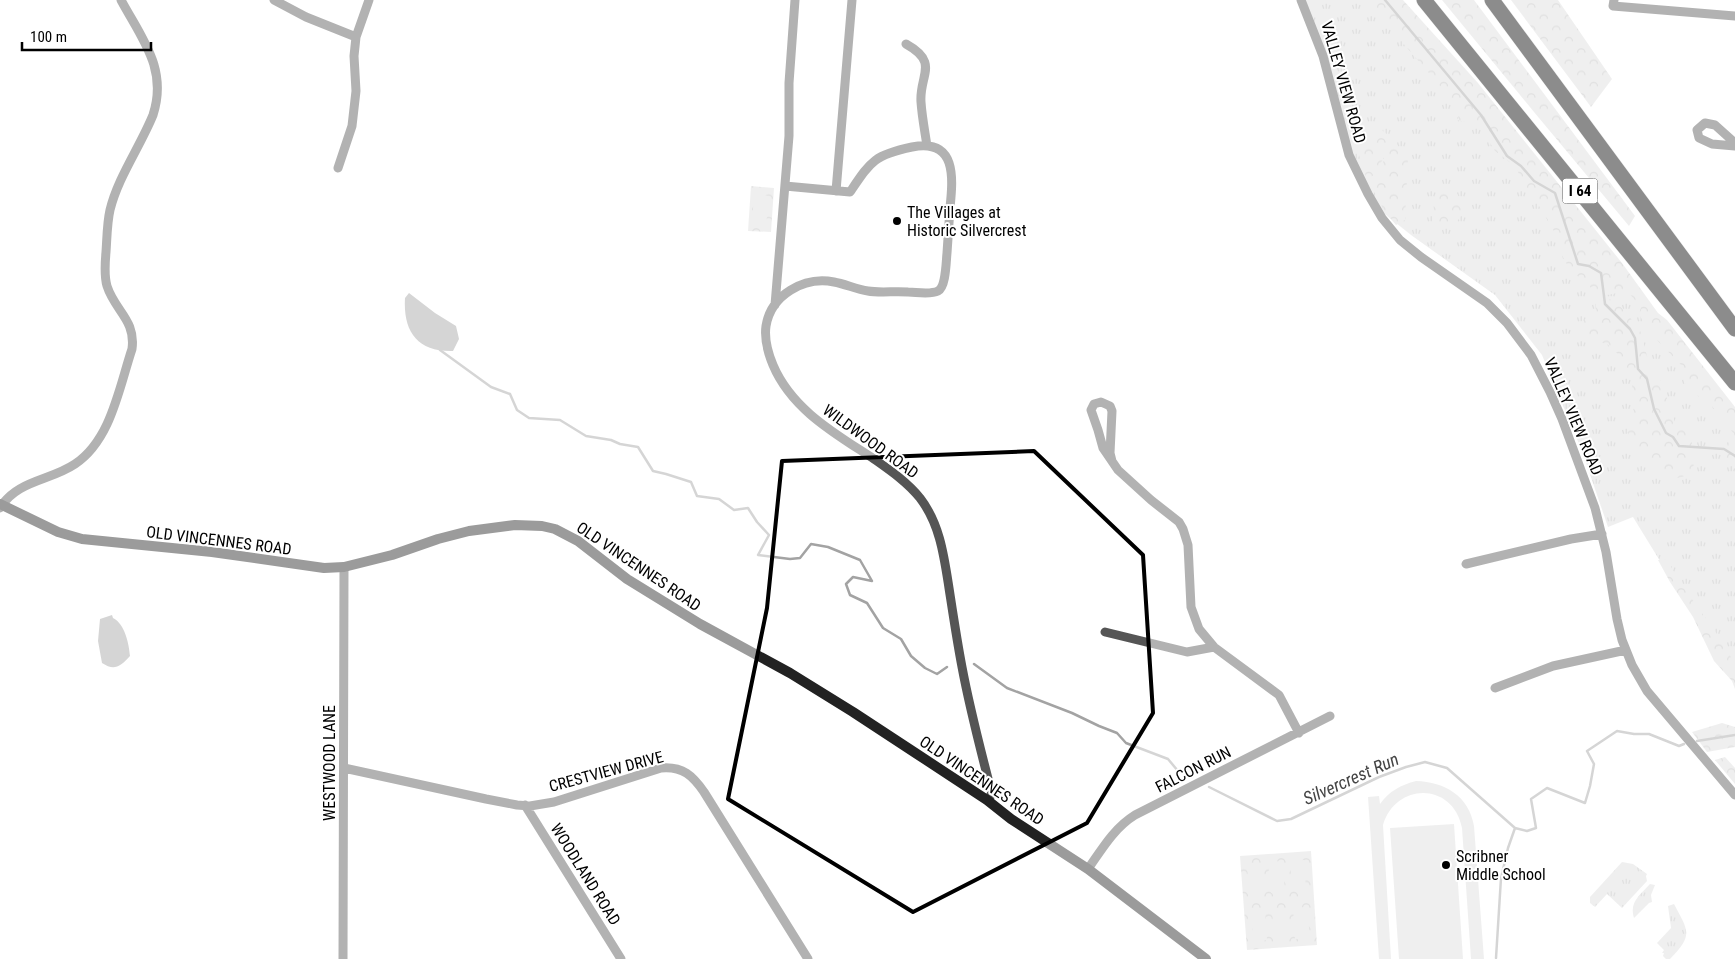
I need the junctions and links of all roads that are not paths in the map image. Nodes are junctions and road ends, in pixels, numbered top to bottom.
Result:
1 (121, 0) edge
2 (274, 0) edge
3 (370, 0) edge
4 (795, 0) edge
5 (852, 0) edge
6 (1301, 0) edge
7 (1424, 0) edge
8 (1492, 0) edge
9 (1614, 3) edge
10 (1735, 16) edge
11 (356, 37) junction
12 (906, 44) dead end
13 (927, 146) junction
14 (338, 168) dead end
15 (785, 186) junction
16 (836, 191) junction
17 (775, 305) junction
18 (1735, 329) edge
19 (1735, 383) edge
20 (1112, 461) junction
21 (1, 506) edge
22 (1602, 534) junction
23 (1466, 564) dead end
24 (344, 567) junction
25 (1105, 632) dead end
26 (1214, 647) junction
27 (1626, 650) junction
28 (1495, 688) dead end
29 (1330, 716) dead end
30 (1299, 733) junction
31 (344, 768) junction
32 (1735, 795) edge
33 (987, 800) junction
34 (525, 805) junction
35 (1088, 869) junction
36 (342, 959) edge
37 (620, 959) edge
38 (808, 959) edge
39 (1206, 959) edge

1 - 21 street
2 - 11 street
3 - 11 street
4 - 15 street
5 - 16 street
6 - 22 street, VALLEY VIEW ROAD
7 - 19 highway, I 64
8 - 18 highway, I 64
9 - 10 street
11 - 14 street
12 - 13 street
13 - 16 street
13 - 17 street, WILDWOOD ROAD
15 - 16 street
15 - 17 street
17 - 33 street, WILDWOOD ROAD
20 - 20 street
20 - 26 street
21 - 24 street, OLD VINCENNES ROAD
22 - 23 street
22 - 27 street, VALLEY VIEW ROAD
24 - 31 street, WESTWOOD LANE
24 - 33 street, OLD VINCENNES ROAD
25 - 26 street
26 - 30 street
27 - 28 street
27 - 32 street, VALLEY VIEW ROAD
29 - 30 street, FALCON RUN
30 - 35 street, FALCON RUN
31 - 34 street, CRESTVIEW DRIVE
31 - 36 street, WESTWOOD LANE
33 - 35 street, OLD VINCENNES ROAD
34 - 37 street, WOODLAND ROAD
34 - 38 street, CRESTVIEW DRIVE
35 - 39 street, OLD VINCENNES ROAD

